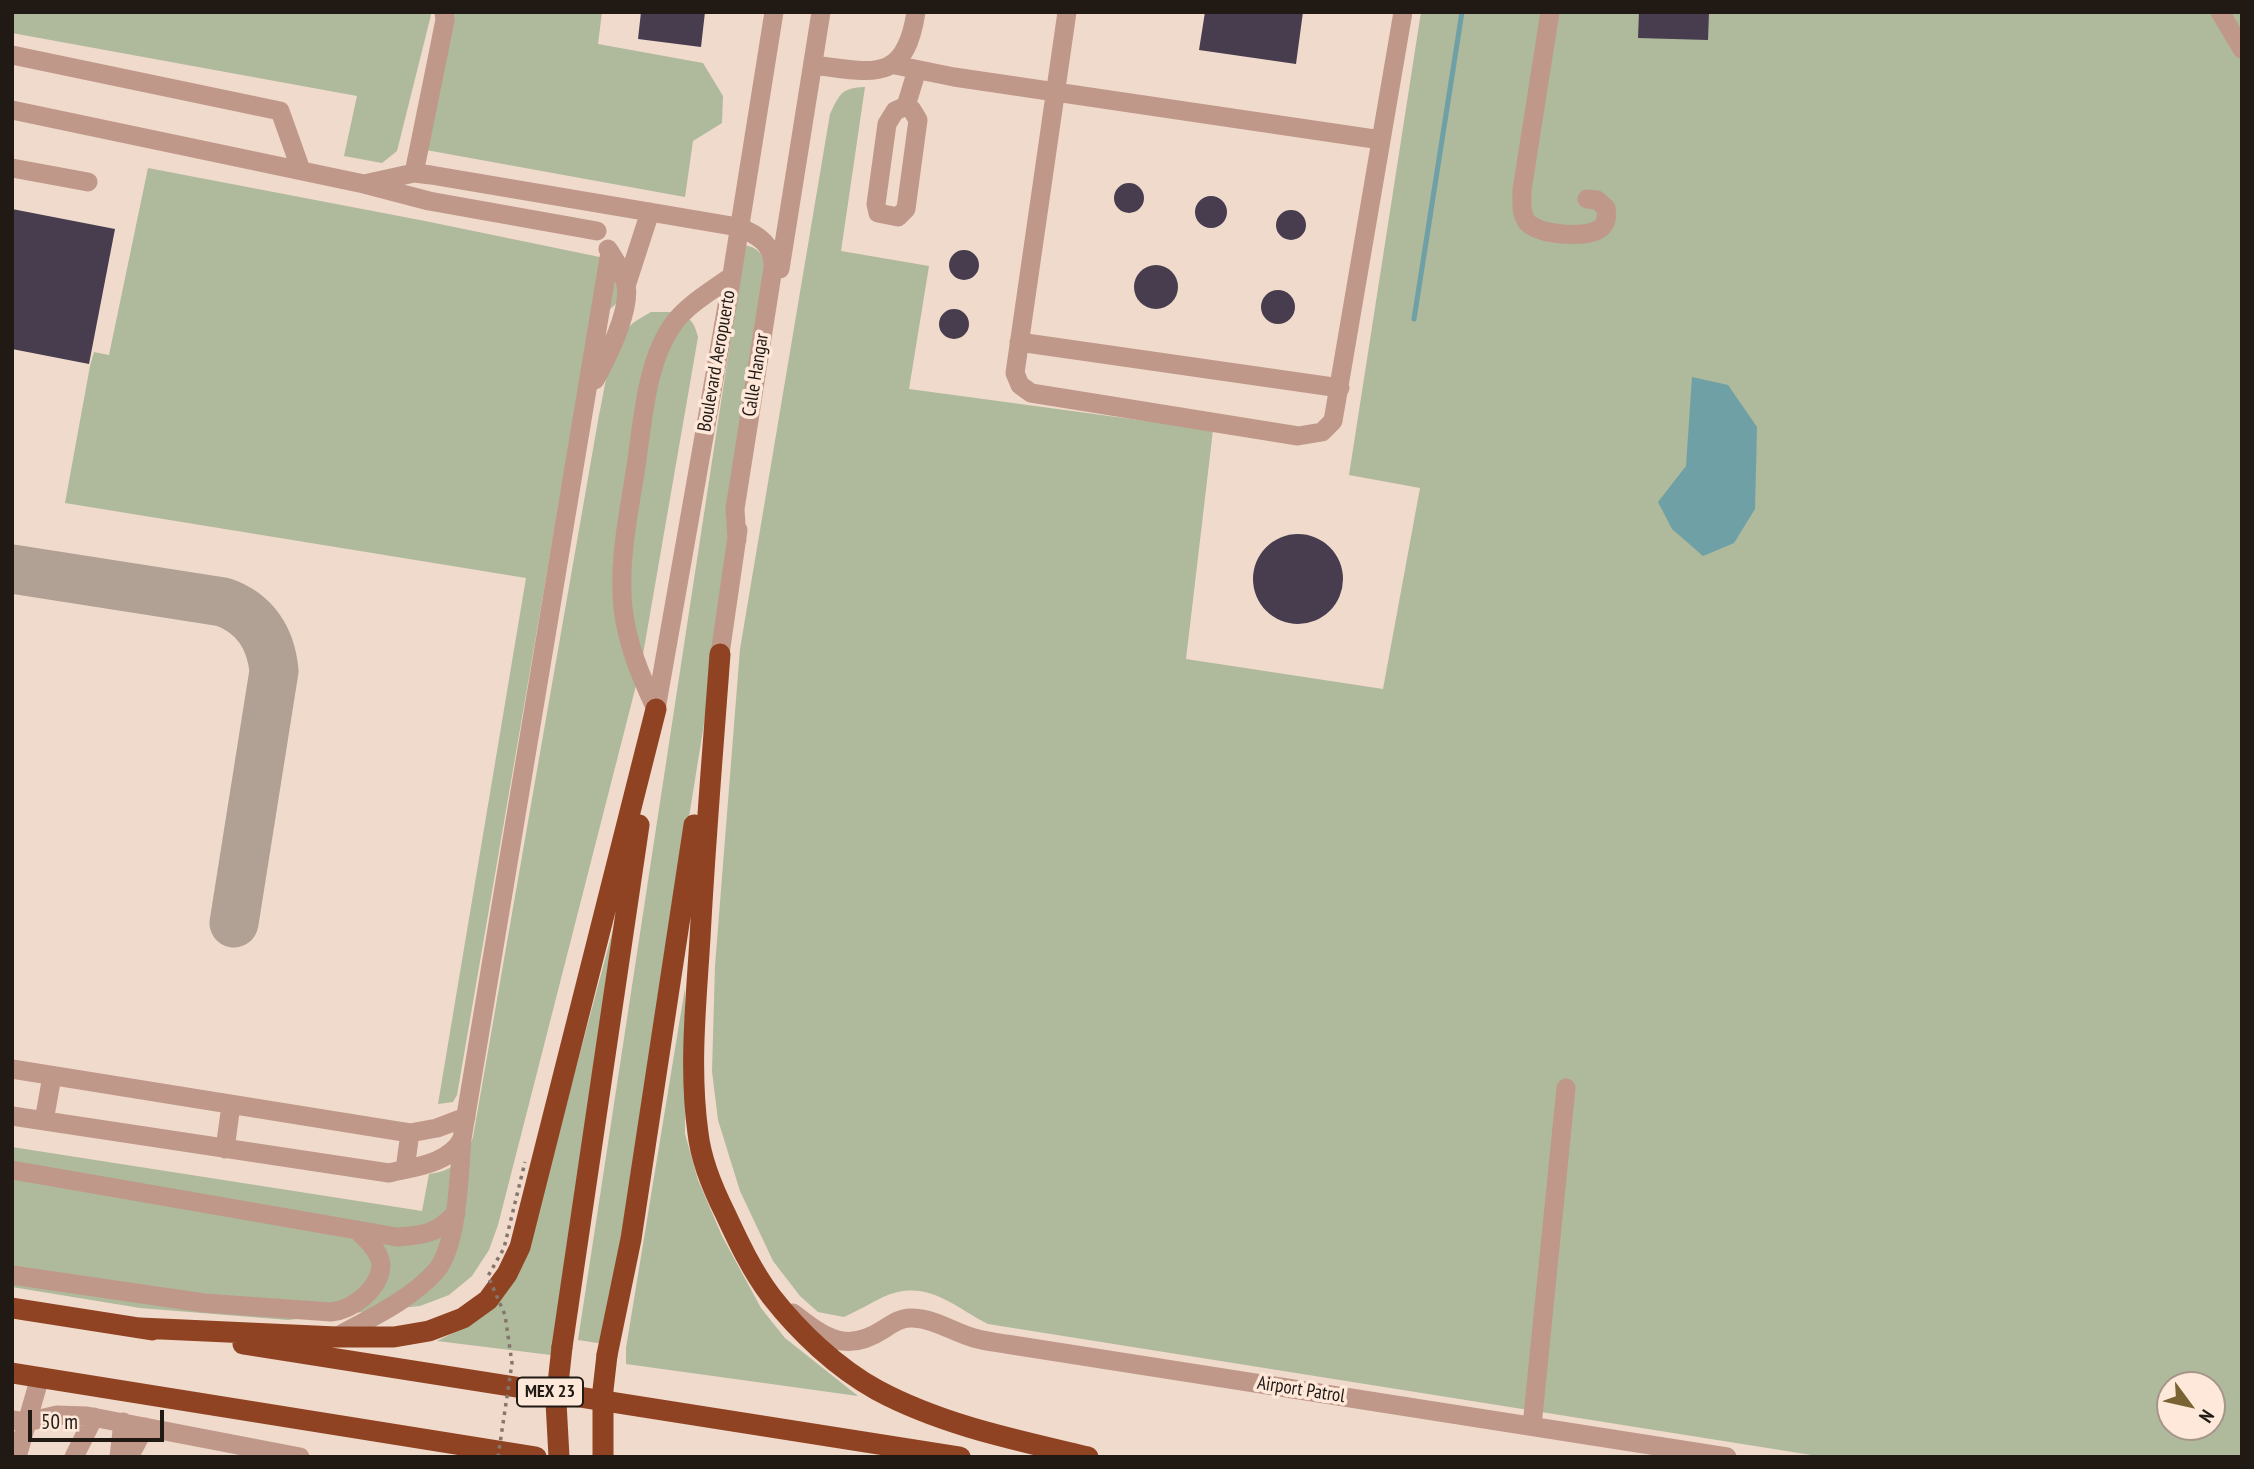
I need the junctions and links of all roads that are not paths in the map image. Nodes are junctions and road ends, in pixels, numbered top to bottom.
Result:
1 (444, 12) edge
2 (774, 12) edge
3 (821, 12) edge
4 (916, 12) edge
5 (1067, 12) edge
6 (1403, 12) edge
7 (1550, 12) edge
8 (2220, 12) edge
9 (2242, 49) edge
10 (12, 55) edge
11 (813, 65) junction
12 (895, 65) junction
13 (917, 70) junction
14 (1055, 92) junction
15 (906, 106) junction
16 (12, 110) edge
17 (1381, 140) junction
18 (12, 168) edge
19 (301, 170) junction
20 (414, 173) junction
21 (88, 182) dead end
22 (364, 184) junction
23 (1587, 199) dead end
24 (583, 200) junction
25 (650, 212) junction
26 (738, 227) junction
27 (597, 231) junction
28 (610, 252) junction
29 (732, 276) junction
30 (626, 286) junction
31 (1019, 342) junction
32 (1340, 388) junction
33 (585, 400) junction
34 (737, 540) junction
35 (720, 654) junction
36 (656, 709) junction
37 (12, 1069) edge
38 (52, 1076) junction
39 (1566, 1088) dead end
40 (231, 1105) junction
41 (12, 1116) edge
42 (466, 1117) junction
43 (44, 1121) junction
44 (410, 1133) junction
45 (462, 1139) junction
46 (225, 1149) junction
47 (405, 1169) junction
48 (12, 1170) edge
49 (456, 1213) junction
50 (357, 1230) junction
51 (12, 1275) edge
52 (770, 1295) junction
53 (12, 1308) edge
54 (140, 1328) junction
55 (335, 1337) junction
56 (12, 1373) edge
57 (40, 1377) junction
58 (94, 1417) junction
59 (20, 1421) edge
60 (123, 1422) junction
61 (1532, 1426) junction
62 (145, 1427) junction
63 (227, 1449) edge
64 (280, 1454) edge
65 (531, 1456) edge
66 (18, 1457) edge
67 (74, 1457) edge
68 (119, 1457) edge
69 (129, 1457) edge
70 (300, 1457) edge
71 (559, 1457) edge
72 (603, 1457) edge
73 (960, 1457) edge
74 (1087, 1457) edge
75 (1727, 1457) edge

1 - 20 street
2 - 26 street, Boulevard Aeropuerto
3 - 11 street
4 - 12 street
5 - 14 street
6 - 17 street
7 - 23 street
8 - 9 street
10 - 19 street
11 - 12 street
11 - 34 street
12 - 13 street
13 - 14 street
13 - 15 street
14 - 17 street
14 - 31 street
15 - 15 street
16 - 19 street
17 - 32 street
18 - 21 street
19 - 22 street
20 - 22 street
20 - 24 street
22 - 27 street
24 - 25 street
24 - 27 street
25 - 26 street
25 - 30 street
26 - 29 street, Boulevard Aeropuerto
26 - 34 street, Calle Hangar
27 - 28 street
28 - 30 street
28 - 33 street
29 - 36 street, Boulevard Aeropuerto
29 - 36 street
30 - 33 street
31 - 32 street
31 - 32 street
33 - 42 street
34 - 35 street
35 - 52 highway
35 - 72 highway, bridge
36 - 55 highway
36 - 71 highway, bridge
37 - 38 street
38 - 40 street
38 - 43 street
39 - 61 street
40 - 44 street
40 - 46 street
41 - 43 street
42 - 44 street
42 - 45 street
43 - 46 street
44 - 47 street
45 - 47 street
45 - 49 street
46 - 47 street
48 - 50 street
49 - 50 street
49 - 55 street
50 - 51 street
52 - 61 street, Airport Patrol
52 - 74 highway
53 - 54 highway, MEX 23
54 - 55 highway
54 - 73 highway, MEX 23
56 - 57 highway
57 - 59 street
57 - 65 highway
58 - 59 street
58 - 60 street
58 - 67 street
59 - 66 street
60 - 62 street
60 - 68 street
61 - 75 street, Airport Patrol
62 - 63 street
62 - 69 street
63 - 64 street
64 - 70 street

